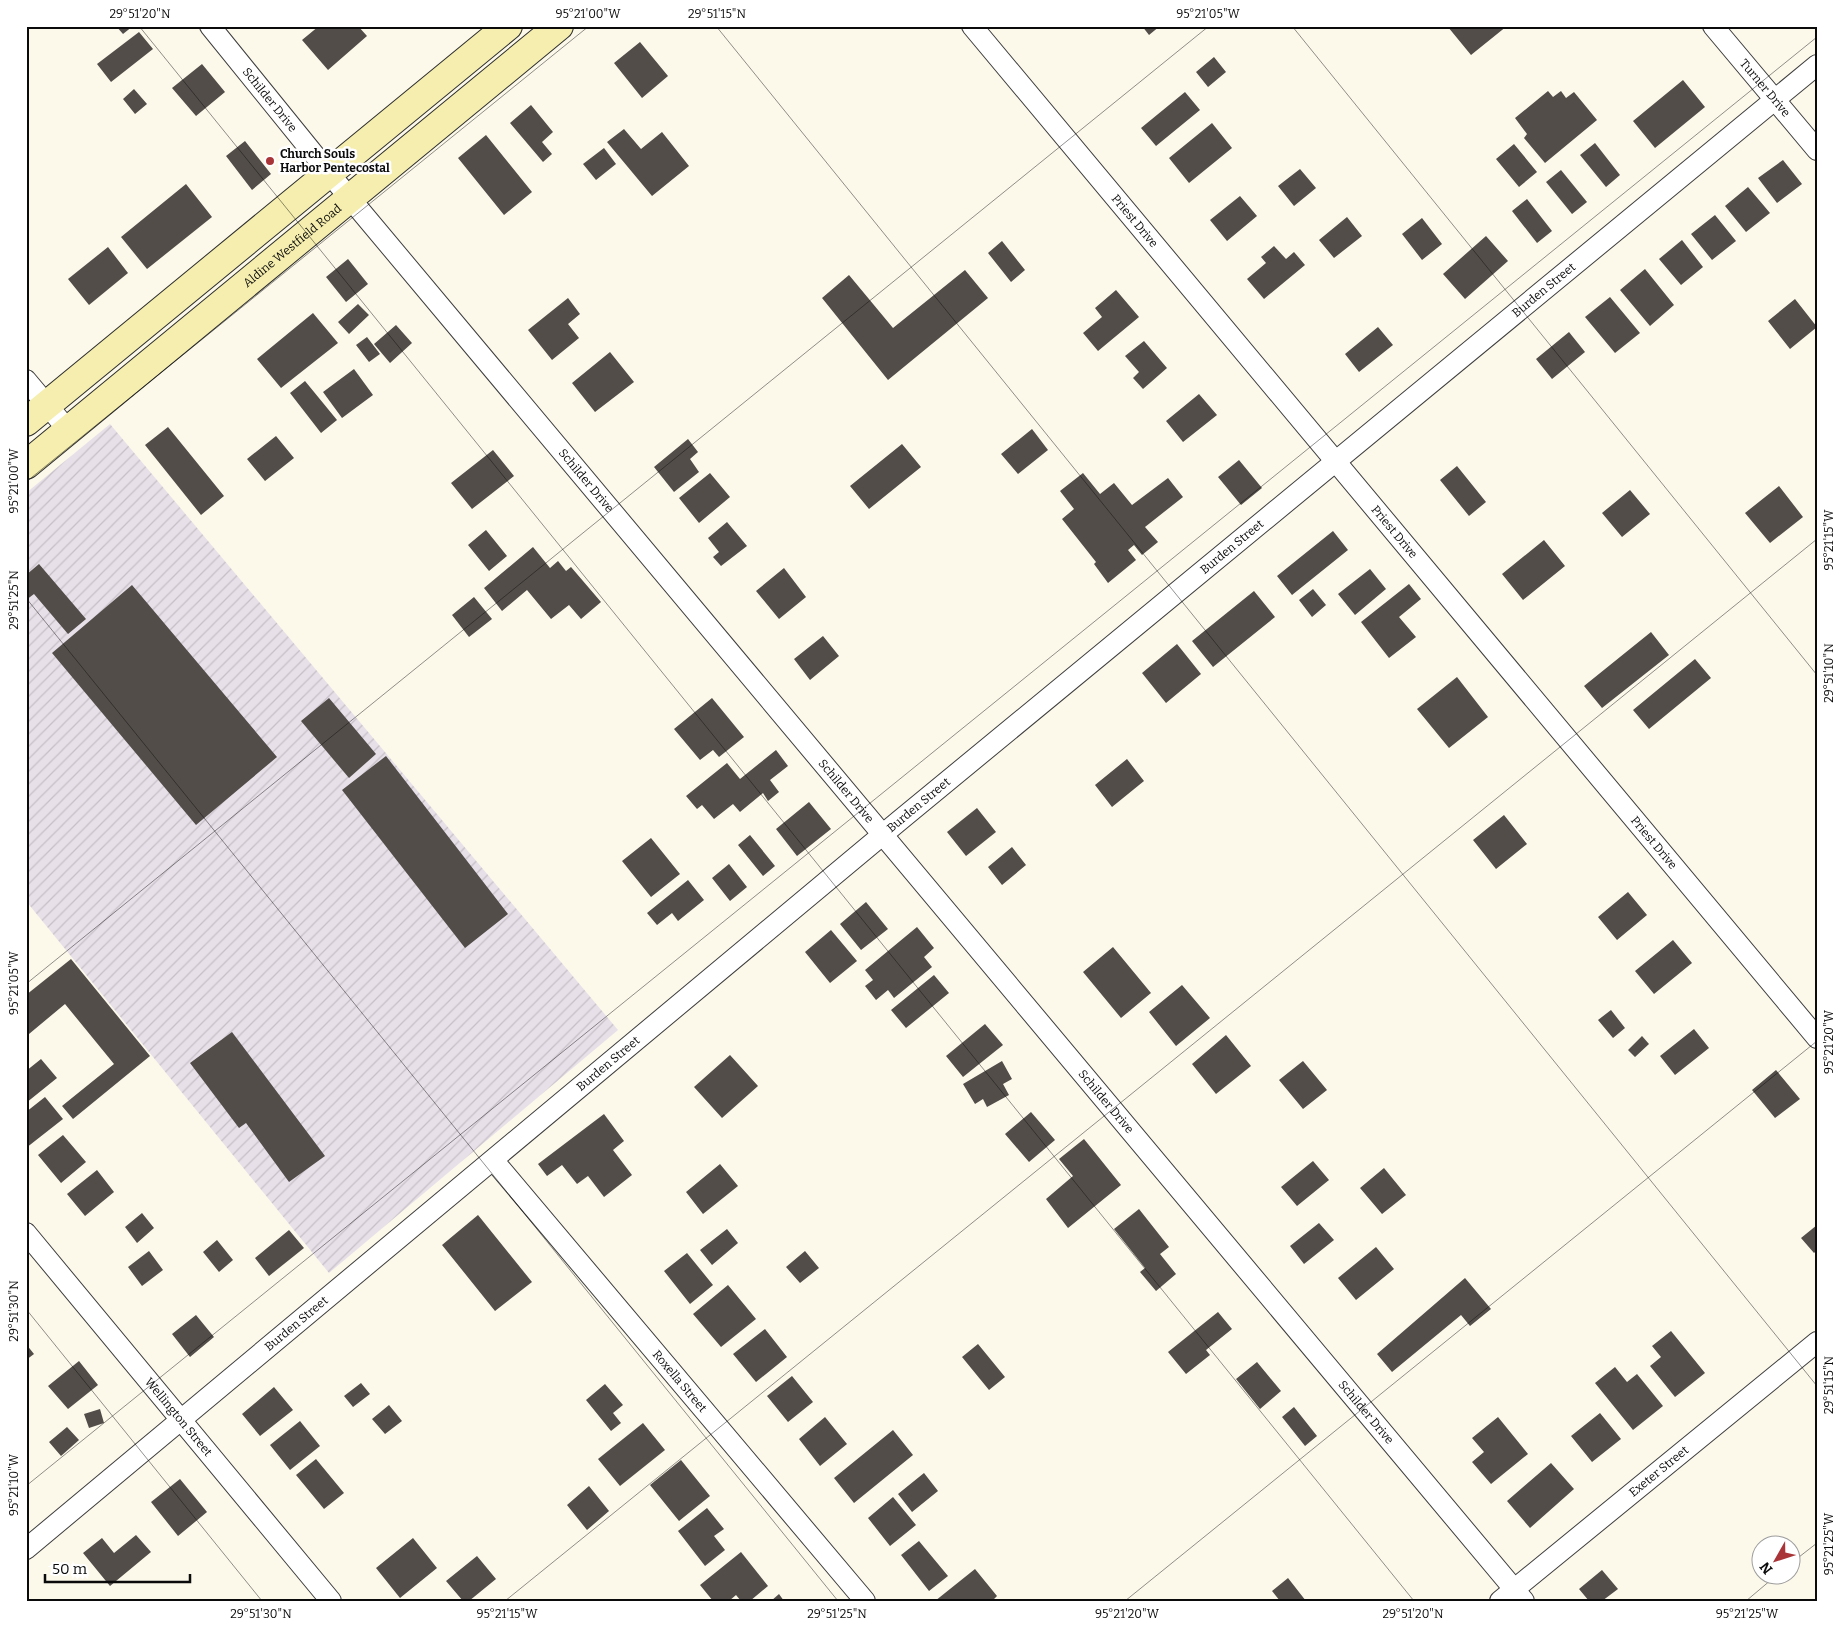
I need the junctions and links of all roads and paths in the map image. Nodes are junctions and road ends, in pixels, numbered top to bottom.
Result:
1 (210, 26) edge
2 (508, 26) edge
3 (559, 26) edge
4 (972, 26) edge
5 (1713, 26) edge
6 (1817, 65) edge
7 (1774, 100) junction
8 (1817, 150) edge
9 (330, 173) junction
10 (351, 198) junction
11 (26, 380) edge
12 (47, 405) junction
13 (26, 422) edge
14 (68, 430) junction
15 (1335, 462) junction
16 (26, 465) edge
17 (882, 835) junction
18 (1817, 1038) edge
19 (494, 1160) junction
20 (26, 1233) edge
21 (1817, 1342) edge
22 (181, 1419) junction
23 (26, 1549) edge
24 (1513, 1597) edge
25 (331, 1601) edge
26 (864, 1601) edge

1 - 9 street, Schilder Drive
2 - 9 main road
3 - 10 main road, Aldine Westfield Road
4 - 15 street, Priest Drive
5 - 7 street, Turner Drive
6 - 7 street, Burden Street
7 - 8 street, Turner Drive
7 - 15 street, Burden Street
9 - 10 street, Schilder Drive
9 - 12 main road
10 - 14 main road, Aldine Westfield Road
10 - 17 street, Schilder Drive
11 - 12 street
12 - 13 main road
12 - 14 street
14 - 16 main road, Aldine Westfield Road
15 - 17 street, Burden Street
15 - 18 street, Priest Drive
17 - 19 street, Burden Street
17 - 24 street, Schilder Drive
19 - 22 street, Burden Street
19 - 26 street, Roxella Street
20 - 22 street, Wellington Street
21 - 24 street, Exeter Street
22 - 23 street, Burden Street
22 - 25 street, Wellington Street

